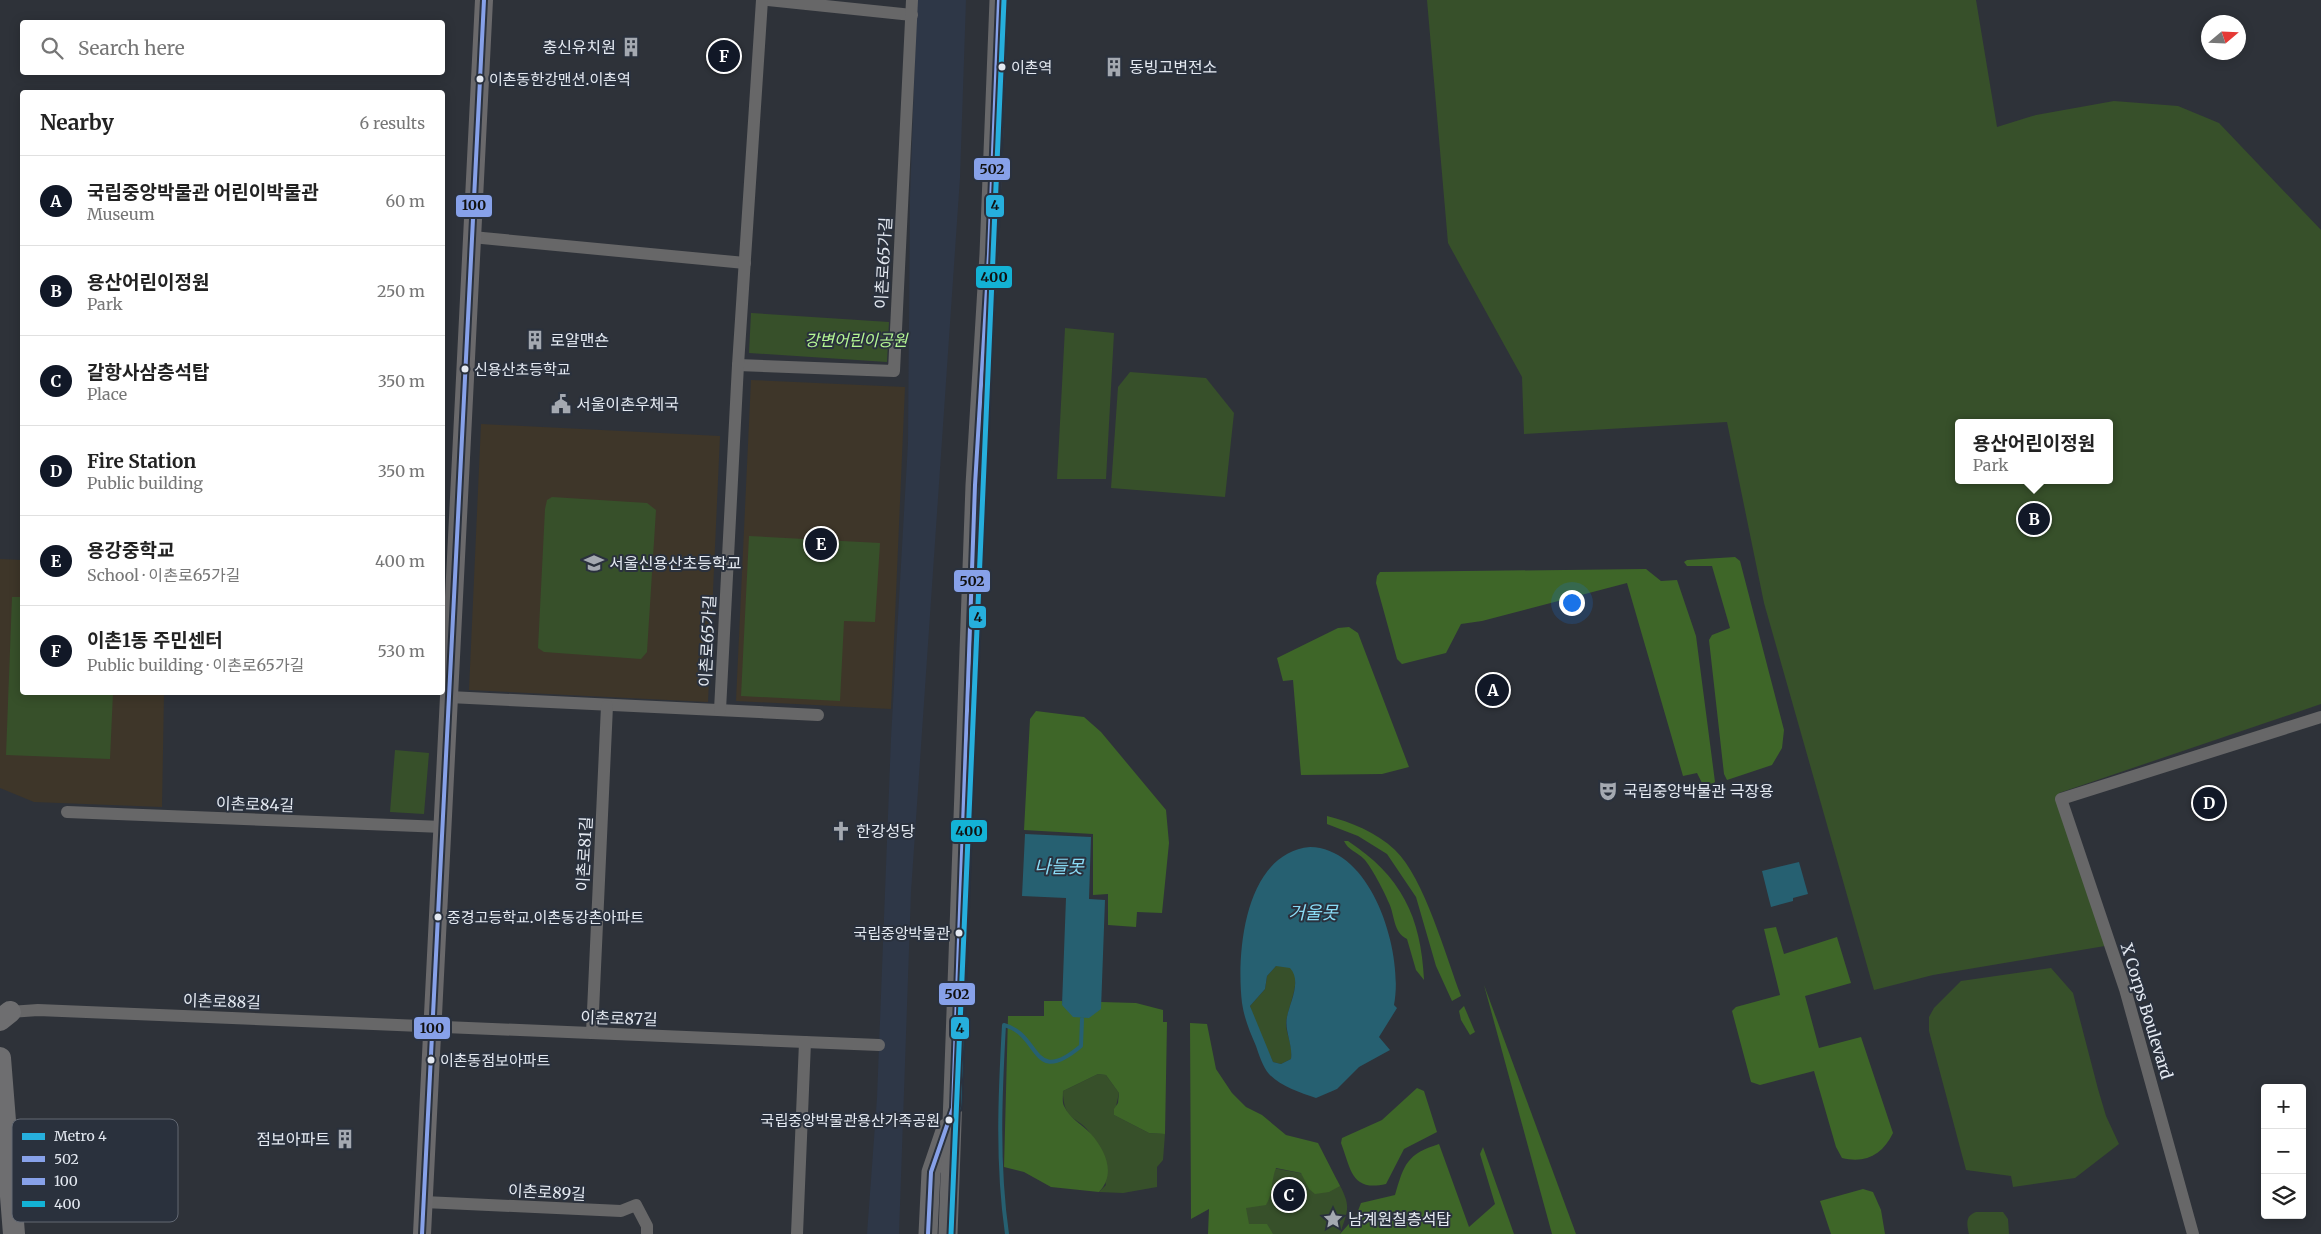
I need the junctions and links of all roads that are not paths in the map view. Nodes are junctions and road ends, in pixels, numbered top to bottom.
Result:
1 (484, 0) edge
2 (762, 0) edge
3 (768, 0) edge
4 (912, 0) edge
5 (999, 0) edge
6 (912, 15) junction
7 (472, 237) junction
8 (744, 263) junction
9 (738, 365) junction
10 (449, 697) junction
11 (607, 706) junction
12 (720, 710) junction
13 (818, 715) dead end
14 (2321, 716) edge
15 (67, 812) dead end
16 (443, 828) junction
17 (5, 1016) edge
18 (433, 1026) junction
19 (592, 1033) junction
20 (805, 1042) junction
21 (879, 1045) dead end
22 (0, 1058) edge
23 (952, 1108) junction
24 (0, 1195) edge
25 (424, 1202) junction
26 (12, 1209) edge
27 (10, 1234) edge
28 (422, 1234) edge
29 (647, 1234) edge
30 (797, 1234) edge
31 (928, 1234) edge
32 (948, 1234) edge
33 (2193, 1234) edge

1 - 7 street
2 - 8 street, 이촌로65가길
3 - 6 street
4 - 6 street, 이촌로65가길
5 - 23 main road
6 - 9 street, 이촌로65가길
7 - 8 street
7 - 10 street
8 - 9 street, 이촌로65가길
9 - 12 street, 이촌로65가길
10 - 11 street
10 - 16 street
11 - 12 street
11 - 19 street, 이촌로81길
12 - 13 street
14 - 33 street, X Corps Boulevard
15 - 16 street, 이촌로84길
16 - 18 street
17 - 18 street, 이촌로88길
18 - 19 street, 이촌로87길
18 - 25 street
19 - 20 street, 이촌로87길
20 - 21 street, 이촌로87길
20 - 30 street
22 - 26 highway
23 - 31 main road
23 - 32 main road
24 - 27 highway
25 - 28 street
25 - 29 street, 이촌로89길

